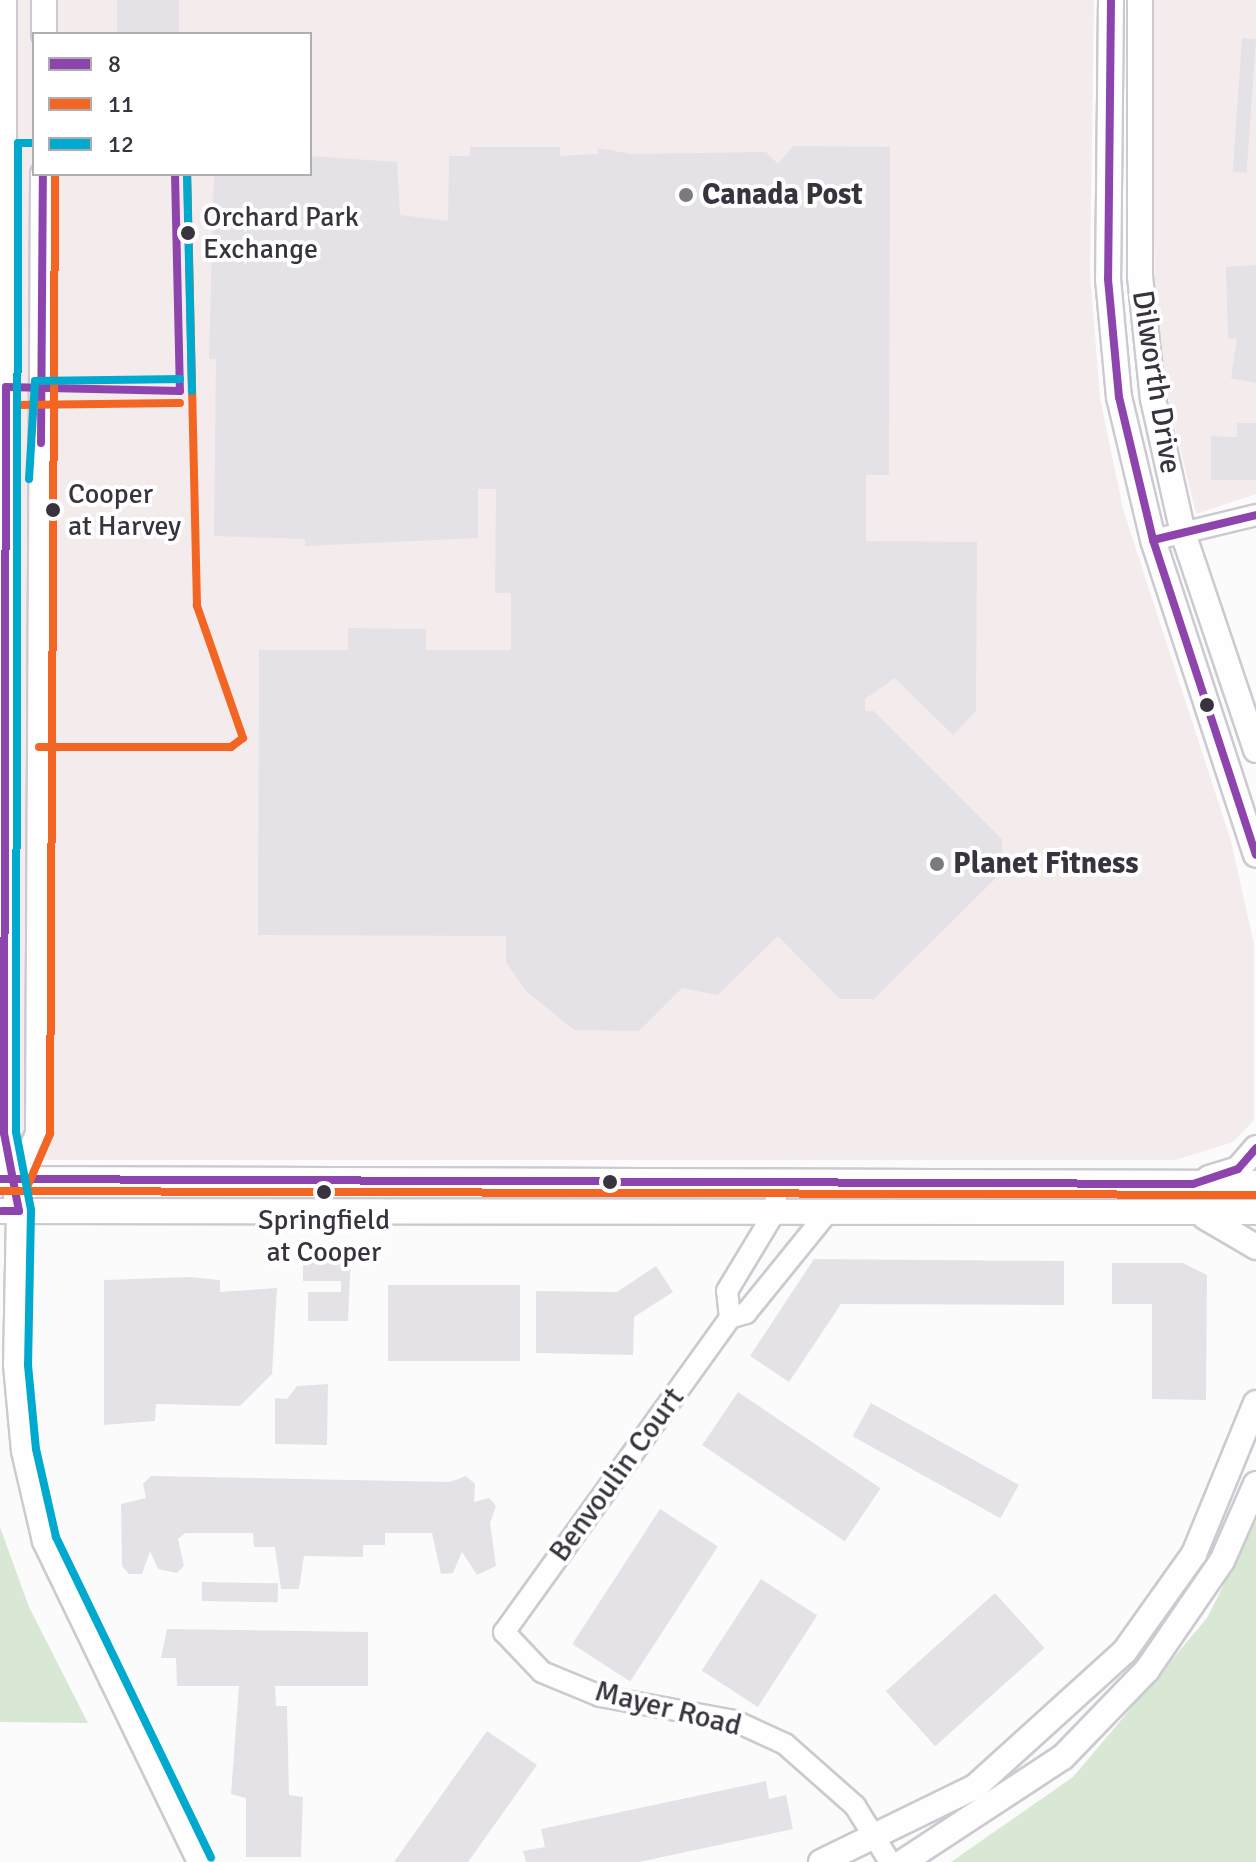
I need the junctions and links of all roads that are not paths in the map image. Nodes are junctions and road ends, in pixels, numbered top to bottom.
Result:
1 (4, 0) edge
2 (44, 0) edge
3 (1111, 0) edge
4 (1140, 0) edge
5 (44, 32) edge
6 (43, 176) edge
7 (1256, 515) edge
8 (1183, 533) junction
9 (1153, 540) junction
10 (1256, 750) edge
11 (1256, 855) edge
12 (1256, 1148) edge
13 (8, 1180) edge
14 (778, 1180) junction
15 (1256, 1183) edge
16 (1193, 1184) junction
17 (10, 1211) edge
18 (1256, 1212) edge
19 (774, 1213) junction
20 (827, 1213) junction
21 (1191, 1213) junction
22 (1256, 1247) edge
23 (730, 1318) junction
24 (1256, 1403) edge
25 (1256, 1484) edge
26 (504, 1632) joint
27 (880, 1837) junction
28 (200, 1862) edge
29 (821, 1862) edge
30 (890, 1862) edge
31 (903, 1862) edge

1 - 13 main road
2 - 5 main road
3 - 9 main road, Dilworth Drive
4 - 8 main road, Dilworth Drive
6 - 13 main road
7 - 8 street
8 - 9 street
8 - 10 main road, Dilworth Drive
9 - 11 main road, Dilworth Drive
12 - 16 main road
13 - 14 main road
13 - 17 main road
14 - 16 main road
14 - 19 street
15 - 16 main road
17 - 19 main road
17 - 28 main road
18 - 21 main road
19 - 20 main road
19 - 23 street
20 - 21 main road
20 - 23 street, Benvoulin Court
21 - 22 main road
23 - 26 street, Benvoulin Court
24 - 27 main road
25 - 31 main road
26 - 27 street, Mayer Road
27 - 29 main road
27 - 30 street, Mayer Road

